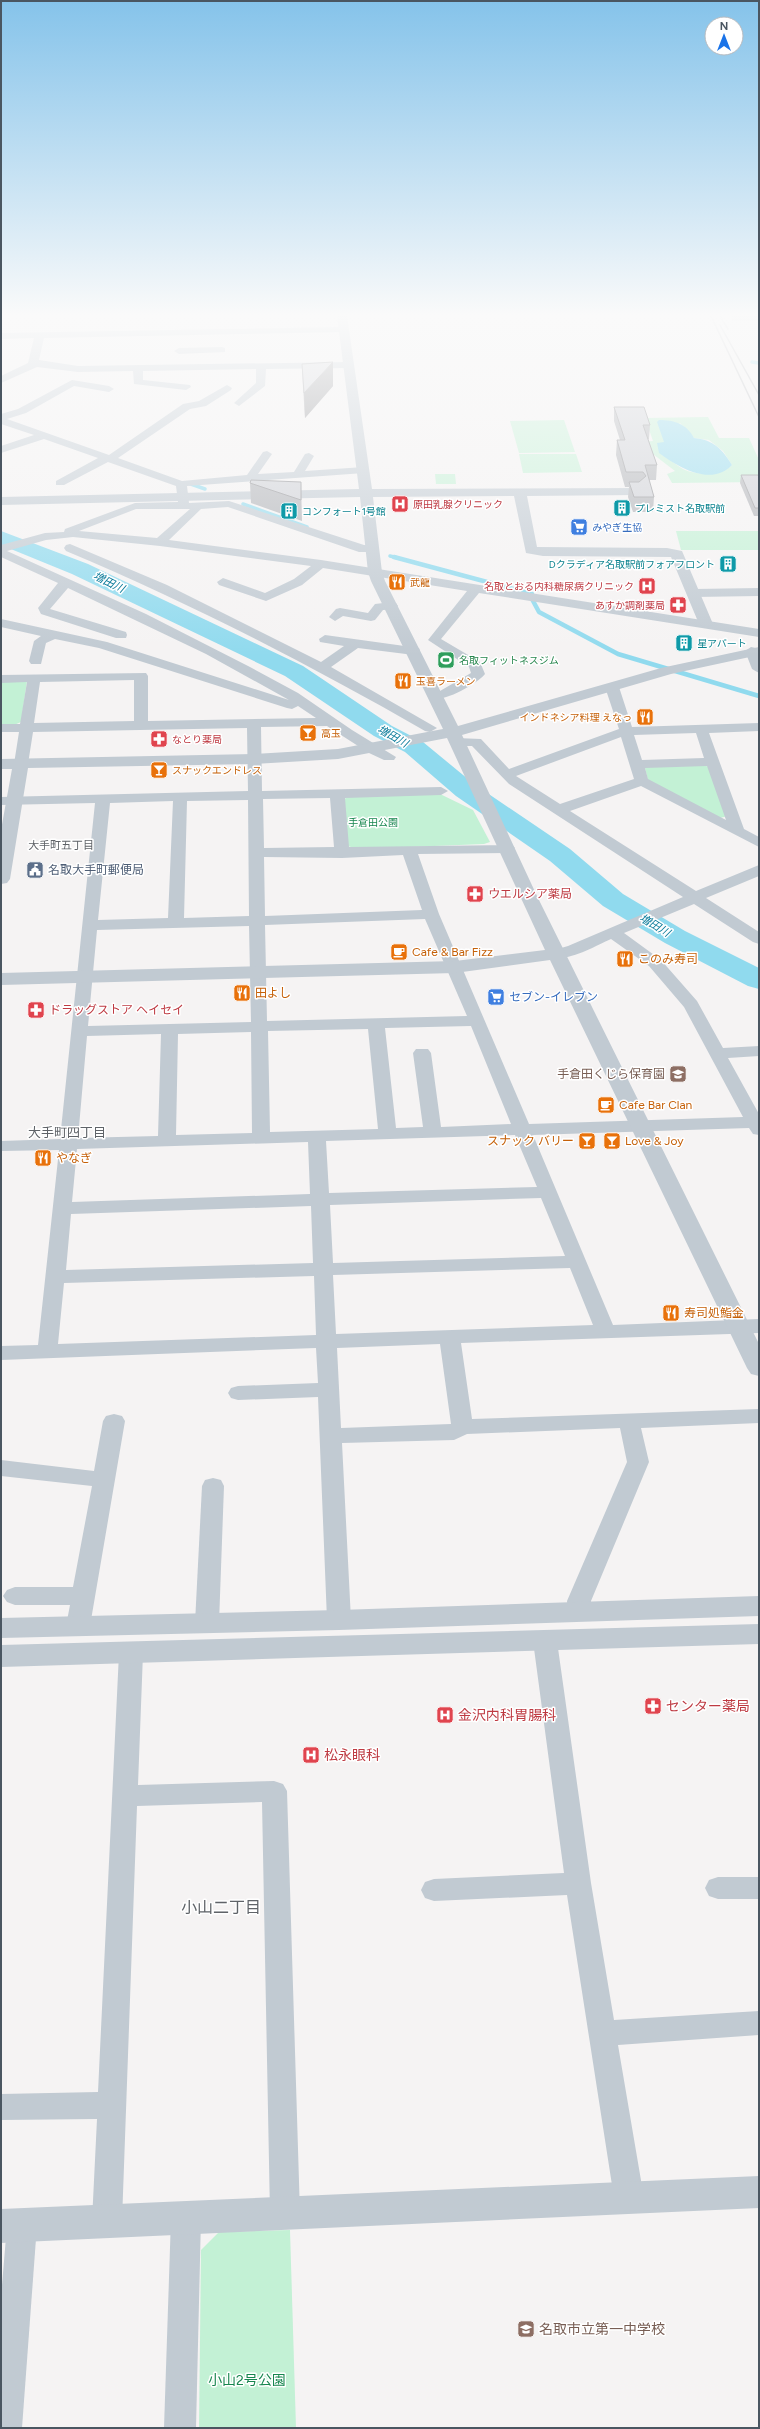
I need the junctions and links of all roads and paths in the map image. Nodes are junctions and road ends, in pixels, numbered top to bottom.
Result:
1 (28, 429) edge
2 (153, 429) edge
3 (358, 429) edge
4 (45, 436) junction
5 (1, 450) edge
6 (267, 454) dead end
7 (309, 456) dead end
8 (109, 459) junction
9 (364, 470) junction
10 (298, 474) junction
11 (250, 478) junction
12 (60, 483) dead end
13 (637, 491) edge
14 (366, 492) junction
15 (520, 492) junction
16 (185, 493) junction
17 (1, 501) edge
18 (63, 534) junction
19 (82, 534) junction
20 (160, 542) junction
21 (1, 549) edge
22 (373, 549) junction
23 (1, 553) edge
24 (321, 564) junction
25 (375, 572) junction
26 (66, 582) junction
27 (223, 582) dead end
28 (476, 588) junction
29 (759, 592) edge
30 (694, 593) junction
31 (392, 606) junction
32 (340, 612) dead end
33 (150, 620) junction
34 (1, 623) edge
35 (706, 624) junction
36 (759, 633) edge
37 (52, 635) junction
38 (121, 635) junction
39 (325, 639) dead end
40 (356, 644) junction
41 (102, 645) junction
42 (414, 651) junction
43 (755, 651) edge
44 (36, 661) dead end
45 (322, 667) junction
46 (759, 669) edge
47 (34, 678) junction
48 (1, 679) edge
49 (612, 687) junction
50 (435, 695) junction
51 (313, 712) junction
52 (414, 719) junction
53 (330, 722) junction
54 (254, 723) junction
55 (141, 726) junction
56 (759, 727) edge
57 (1, 728) edge
58 (26, 728) junction
59 (701, 729) junction
60 (626, 731) junction
61 (433, 732) junction
62 (454, 736) junction
63 (380, 752) junction
64 (254, 759) junction
65 (713, 762) junction
66 (1, 764) edge
67 (21, 764) junction
68 (637, 764) junction
69 (506, 775) junction
70 (642, 781) junction
71 (441, 791) dead end
72 (336, 793) junction
73 (255, 795) junction
74 (180, 796) junction
75 (103, 799) junction
76 (8, 801) edge
77 (558, 810) junction
78 (738, 832) junction
79 (759, 844) edge
80 (507, 848) junction
81 (409, 851) junction
82 (256, 853) junction
83 (342, 853) junction
84 (759, 870) edge
85 (1, 879) edge
86 (691, 898) junction
87 (431, 914) junction
88 (256, 921) junction
89 (176, 923) junction
90 (89, 925) junction
91 (613, 933) junction
92 (759, 939) edge
93 (557, 954) junction
94 (455, 967) junction
95 (257, 972) junction
96 (83, 978) junction
97 (1, 979) edge
98 (476, 1021) junction
99 (376, 1026) junction
100 (260, 1028) junction
101 (170, 1030) junction
102 (79, 1031) junction
103 (759, 1051) edge
104 (422, 1053) dead end
105 (718, 1053) junction
106 (642, 1125) junction
107 (757, 1125) edge
108 (521, 1129) junction
109 (433, 1132) junction
110 (388, 1133) junction
111 (317, 1136) junction
112 (261, 1137) junction
113 (167, 1142) junction
114 (70, 1144) junction
115 (1, 1146) edge
116 (547, 1192) junction
117 (320, 1201) junction
118 (63, 1208) junction
119 (576, 1262) junction
120 (324, 1270) junction
121 (56, 1277) junction
122 (759, 1326) edge
123 (739, 1327) junction
124 (606, 1332) junction
125 (450, 1338) junction
126 (327, 1343) junction
127 (47, 1352) junction
128 (1, 1353) edge
129 (759, 1368) edge
130 (329, 1390) junction
131 (238, 1393) dead end
132 (759, 1416) edge
133 (114, 1421) dead end
134 (629, 1421) junction
135 (462, 1426) junction
136 (331, 1436) junction
137 (1, 1468) edge
138 (104, 1480) junction
139 (213, 1486) dead end
140 (14, 1596) dead end
141 (83, 1596) junction
142 (759, 1606) edge
143 (580, 1612) junction
144 (339, 1620) junction
145 (207, 1623) junction
146 (78, 1626) junction
147 (1, 1628) edge
148 (759, 1634) edge
149 (545, 1641) junction
150 (131, 1652) junction
151 (1, 1656) edge
152 (125, 1796) junction
153 (578, 1883) junction
154 (718, 1888) dead end
155 (759, 1888) edge
156 (434, 1890) dead end
157 (759, 2023) edge
158 (604, 2033) junction
159 (112, 2105) junction
160 (1, 2107) edge
161 (759, 2192) edge
162 (629, 2198) junction
163 (286, 2214) junction
164 (186, 2218) junction
165 (107, 2221) junction
166 (11, 2226) edge
167 (6, 2428) edge
168 (180, 2428) edge

1 - 4 street
2 - 8 street
3 - 9 street
4 - 5 street
4 - 8 street
6 - 11 street
7 - 10 street
8 - 12 street
8 - 16 street
9 - 10 street
9 - 14 street
10 - 11 street
11 - 16 street
13 - 15 street
14 - 15 street
14 - 16 street
14 - 22 street
15 - 30 street
16 - 17 street
16 - 18 street
16 - 20 street
16 - 22 street
18 - 19 street
18 - 21 street
19 - 20 street
19 - 45 street
20 - 24 street
22 - 25 street
23 - 26 street
24 - 25 street
24 - 27 street
25 - 28 street
25 - 31 street
26 - 33 street
26 - 38 street
28 - 35 street
28 - 50 street
29 - 30 street
30 - 35 street
31 - 32 street
31 - 42 street
33 - 38 street
33 - 51 street
34 - 37 street
35 - 36 street
37 - 41 street
37 - 44 street
38 - 41 street
39 - 40 street
40 - 42 street
40 - 45 street
41 - 51 street
42 - 50 street
43 - 46 street
43 - 49 street
45 - 52 street
47 - 48 street
47 - 55 street
47 - 58 street
49 - 60 street
49 - 62 street
50 - 62 street
51 - 53 street
52 - 61 street
52 - 62 street
53 - 54 street
53 - 63 street
54 - 55 street
54 - 64 street
55 - 58 street
56 - 59 street
57 - 58 street
58 - 67 street
59 - 60 street
59 - 65 street
60 - 68 street
60 - 69 street
61 - 62 street
61 - 63 street
62 - 69 street
62 - 80 street
63 - 64 street
64 - 67 street
64 - 73 street
65 - 68 street
65 - 78 street
66 - 67 street
67 - 76 street
68 - 70 street
69 - 77 street
70 - 77 street
70 - 78 street
71 - 72 street
72 - 73 street
72 - 83 street
73 - 74 street
73 - 82 street
74 - 75 street
74 - 89 street
75 - 76 street
75 - 90 street
76 - 85 street
77 - 86 street
78 - 79 street
80 - 81 street
80 - 93 street
81 - 83 street
81 - 87 street
82 - 83 street
82 - 88 street
84 - 86 street
86 - 91 street
86 - 92 street
87 - 88 street
87 - 94 street
88 - 89 street
88 - 95 street
89 - 90 street
90 - 96 street
91 - 93 street
91 - 105 street
93 - 94 street
93 - 106 street
94 - 95 street
94 - 98 street
95 - 96 street
95 - 100 street
96 - 97 street
96 - 102 street
98 - 99 street
98 - 108 street
99 - 100 street
99 - 110 street
100 - 101 street
100 - 112 street
101 - 102 street
101 - 113 street
102 - 114 street
103 - 105 street
104 - 109 street
105 - 107 street
106 - 107 street
106 - 108 street
106 - 123 street
108 - 109 street
108 - 116 street
109 - 110 street
110 - 111 street
111 - 112 street
111 - 117 street
112 - 113 street
113 - 114 street
114 - 115 street
114 - 118 street
116 - 117 street
116 - 119 street
117 - 118 street
117 - 120 street
118 - 121 street
119 - 120 street
119 - 124 street
120 - 121 street
120 - 126 street
121 - 127 street
122 - 123 street
123 - 124 street
123 - 129 street
124 - 125 street
125 - 126 street
125 - 135 street
126 - 127 street
126 - 130 street
127 - 128 street
130 - 131 street
130 - 136 street
132 - 134 street
133 - 138 street
134 - 135 street
134 - 143 street
135 - 136 street
136 - 144 street
137 - 138 street
138 - 141 street
139 - 145 street
140 - 141 street
141 - 146 street
142 - 143 street
143 - 144 street
144 - 145 street
145 - 146 street
146 - 147 street
148 - 149 street
149 - 150 street
149 - 153 street
150 - 151 street
150 - 152 street
152 - 159 street
152 - 163 street
153 - 156 street
153 - 158 street
154 - 155 street
157 - 158 street
158 - 162 street
159 - 160 street
159 - 165 street
161 - 162 street
162 - 163 street
163 - 164 street
164 - 165 street
164 - 168 street
165 - 166 street
166 - 167 street

